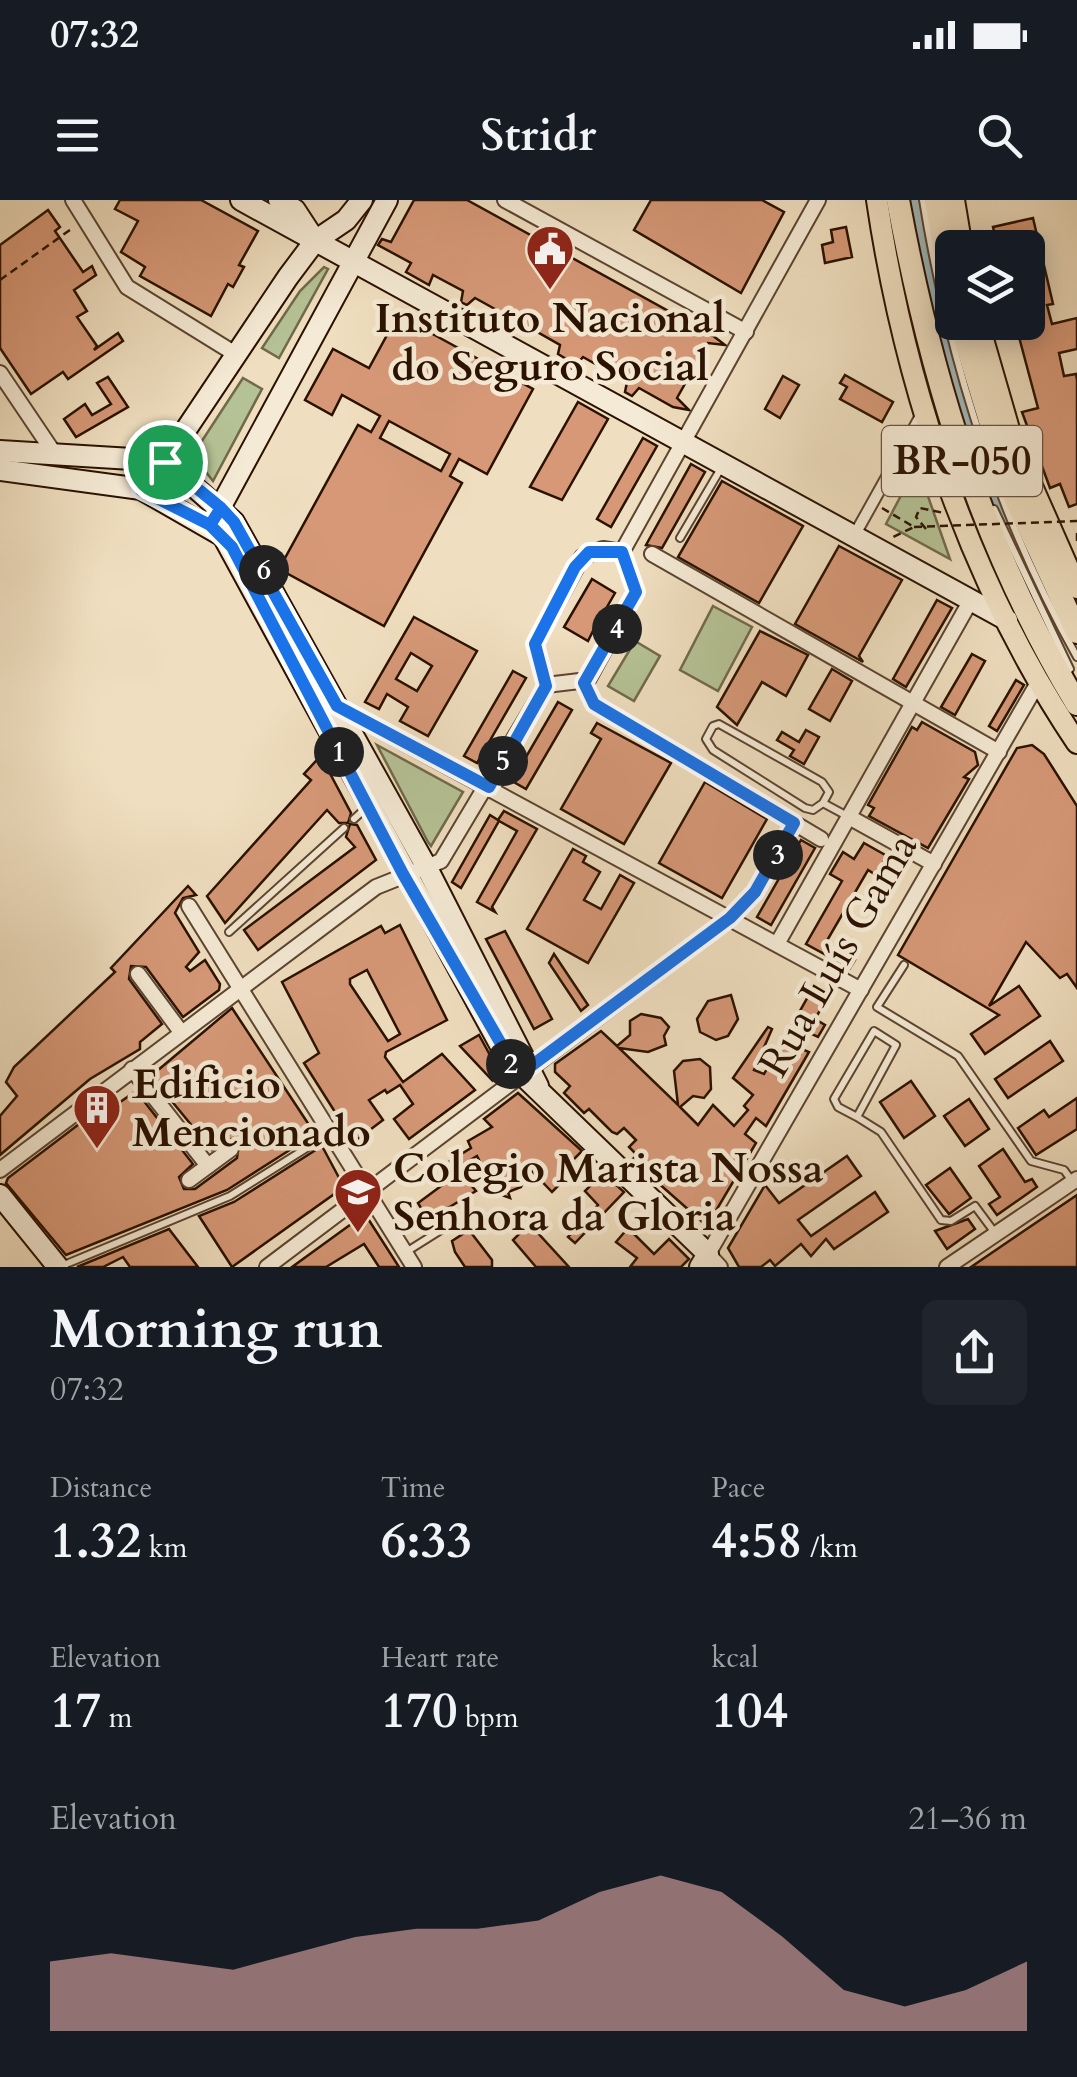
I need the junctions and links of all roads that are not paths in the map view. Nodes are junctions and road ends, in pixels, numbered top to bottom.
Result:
1 (73, 200) edge
2 (241, 200) edge
3 (279, 200) edge
4 (362, 200) edge
5 (387, 200) edge
6 (505, 200) edge
7 (818, 200) edge
8 (878, 200) edge
9 (898, 200) edge
10 (909, 200) edge
11 (923, 200) edge
12 (953, 203) edge
13 (953, 230) edge
14 (958, 230) edge
15 (315, 241) junction
16 (354, 262) junction
17 (746, 332) junction
18 (965, 340) edge
19 (983, 340) edge
20 (236, 355) junction
21 (0, 373) edge
22 (925, 409) junction
23 (682, 442) junction
24 (0, 451) edge
25 (56, 456) junction
26 (165, 462) junction
27 (724, 464) junction
28 (0, 470) edge
29 (141, 490) junction
30 (215, 517) junction
31 (854, 536) junction
32 (680, 538) dead end
33 (622, 552) junction
34 (652, 554) dead end
35 (1077, 588) edge
36 (971, 600) junction
37 (1007, 620) junction
38 (1077, 632) edge
39 (1077, 657) edge
40 (1039, 680) junction
41 (1077, 682) edge
42 (584, 683) junction
43 (546, 686) junction
44 (913, 702) junction
45 (1077, 704) edge
46 (337, 706) junction
47 (1077, 743) edge
48 (999, 752) junction
49 (489, 787) junction
50 (823, 803) junction
51 (370, 808) junction
52 (849, 817) junction
53 (794, 823) junction
54 (344, 828) dead end
55 (821, 839) dead end
56 (934, 864) junction
57 (428, 868) junction
58 (403, 874) junction
59 (188, 906) dead end
60 (730, 918) junction
61 (229, 932) dead end
62 (777, 944) junction
63 (904, 965) dead end
64 (138, 974) dead end
65 (240, 987) junction
66 (861, 990) junction
67 (181, 1032) junction
68 (132, 1069) junction
69 (529, 1076) junction
70 (857, 1117) junction
71 (330, 1133) junction
72 (231, 1149) dead end
73 (208, 1166) junction
74 (0, 1170) edge
75 (188, 1180) dead end
76 (1075, 1180) edge
77 (367, 1192) junction
78 (0, 1195) edge
79 (468, 1213) dead end
80 (996, 1234) junction
81 (405, 1253) junction
82 (710, 1262) edge
83 (58, 1267) edge
84 (267, 1267) edge
85 (414, 1267) edge
86 (947, 1267) edge

1 - 20 street
2 - 15 main road
3 - 15 main road
4 - 15 main road
5 - 16 main road
6 - 17 street
7 - 17 street
8 - 22 main road
9 - 45 highway, BR-050
10 - 41 lane
11 - 39 lane
12 - 13 highway
12 - 14 main road
15 - 16 main road
15 - 20 main road
16 - 23 main road
16 - 30 main road
17 - 23 street
18 - 38 highway, BR-050
19 - 35 main road
20 - 26 main road
21 - 25 street
22 - 31 street
22 - 37 main road
23 - 27 main road
23 - 33 street
24 - 25 main road
25 - 26 main road
26 - 29 main road
26 - 30 main road
27 - 31 main road
27 - 32 lane
28 - 29 main road
29 - 30 main road
30 - 46 main road
30 - 51 main road
31 - 36 main road
33 - 42 street
33 - 43 street
34 - 44 street
36 - 37 main road
36 - 44 street
37 - 40 main road
40 - 47 main road
40 - 48 street, Rua Luís Gama
42 - 43 street
42 - 53 street
43 - 49 street
44 - 48 street
44 - 52 street
46 - 49 street
46 - 51 main road
48 - 56 street, Rua Luís Gama
49 - 57 street
49 - 60 street
50 - 50 lane
50 - 52 lane
51 - 57 main road
51 - 58 main road
52 - 56 street
52 - 62 street
53 - 55 street
53 - 60 lane
54 - 61 lane
56 - 66 street, Rua Luís Gama
57 - 58 street
57 - 69 main road
58 - 65 street
58 - 69 main road
59 - 65 street
60 - 62 street
60 - 69 street
62 - 66 street
63 - 76 lane
64 - 67 street
65 - 67 street
65 - 71 street
66 - 82 street, Rua Luís Gama
67 - 68 street
68 - 73 street
68 - 74 street
69 - 77 street
69 - 82 main road
70 - 70 lane
70 - 80 lane
71 - 77 street
71 - 83 lane
72 - 73 street
73 - 75 street
76 - 80 street
77 - 81 street
77 - 84 street
78 - 83 main road
79 - 81 lane
80 - 86 street
81 - 85 street

